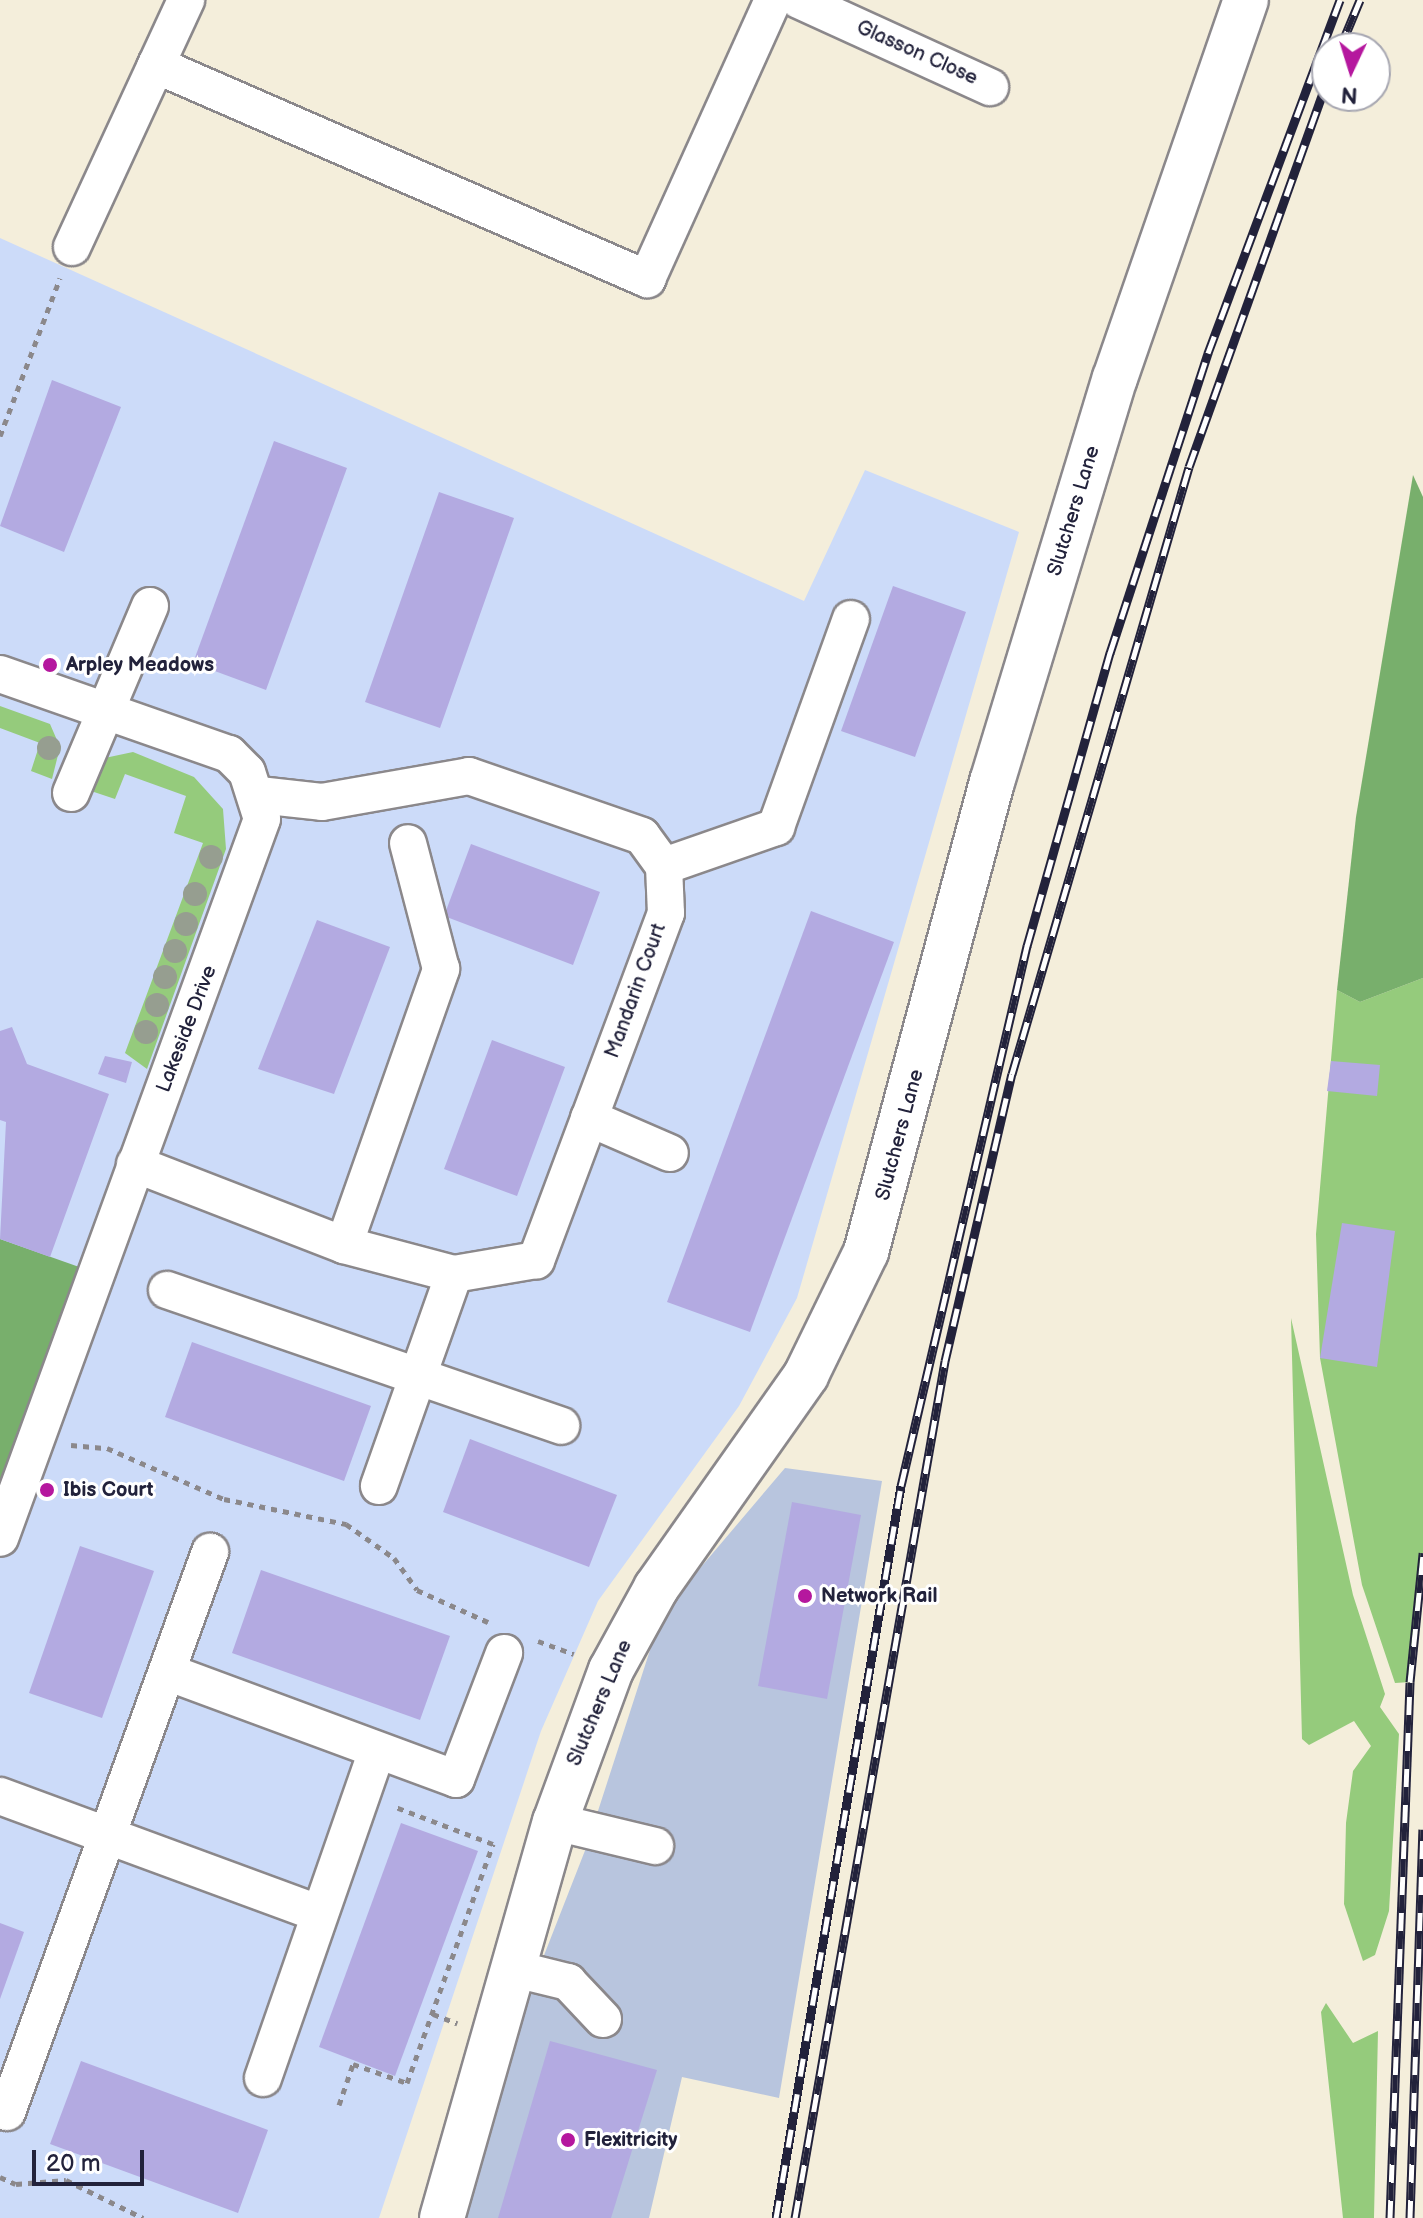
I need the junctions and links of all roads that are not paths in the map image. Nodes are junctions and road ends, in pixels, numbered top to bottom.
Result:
1 (186, 0) edge
2 (773, 0) edge
3 (799, 0) edge
4 (1246, 0) edge
5 (156, 65) junction
6 (990, 87) dead end
7 (72, 247) road end
8 (150, 606) dead end
9 (851, 619) dead end
10 (0, 674) edge
11 (105, 709) junction
12 (71, 793) dead end
13 (259, 795) junction
14 (408, 843) dead end
15 (664, 866) junction
16 (589, 1118) junction
17 (670, 1153) dead end
18 (135, 1164) junction
19 (344, 1245) junction
20 (454, 1274) junction
21 (167, 1290) dead end
22 (417, 1372) junction
23 (561, 1426) dead end
24 (379, 1486) dead end
25 (0, 1538) edge
26 (210, 1552) dead end
27 (515, 1640) road end
28 (170, 1673) junction
29 (377, 1751) junction
30 (0, 1796) edge
31 (555, 1822) junction
32 (111, 1836) junction
33 (655, 1846) dead end
34 (318, 1913) junction
35 (515, 1969) junction
36 (603, 2019) dead end
37 (263, 2078) dead end
38 (7, 2112) dead end
39 (442, 2218) edge

1 - 5 street
2 - 5 street
3 - 6 street, Glasson Close
4 - 31 highway, Slutchers Lane
5 - 7 street
8 - 11 street
9 - 15 street
10 - 11 street
11 - 12 street
11 - 13 street
13 - 15 street
13 - 18 street, Lakeside Drive
14 - 19 street
15 - 16 street, Mandarin Court
16 - 17 street
16 - 20 street, Mandarin Court
18 - 19 street, Mandarin Court
18 - 25 street, Lakeside Drive
19 - 20 street, Mandarin Court
20 - 22 street
21 - 22 street
22 - 23 street
22 - 24 street
26 - 28 street
27 - 29 street
28 - 29 street
28 - 32 street
29 - 34 street
30 - 32 street
31 - 33 street
31 - 35 highway, Slutchers Lane
32 - 34 street
32 - 38 street
34 - 37 street
35 - 36 street
35 - 39 highway, Slutchers Lane

